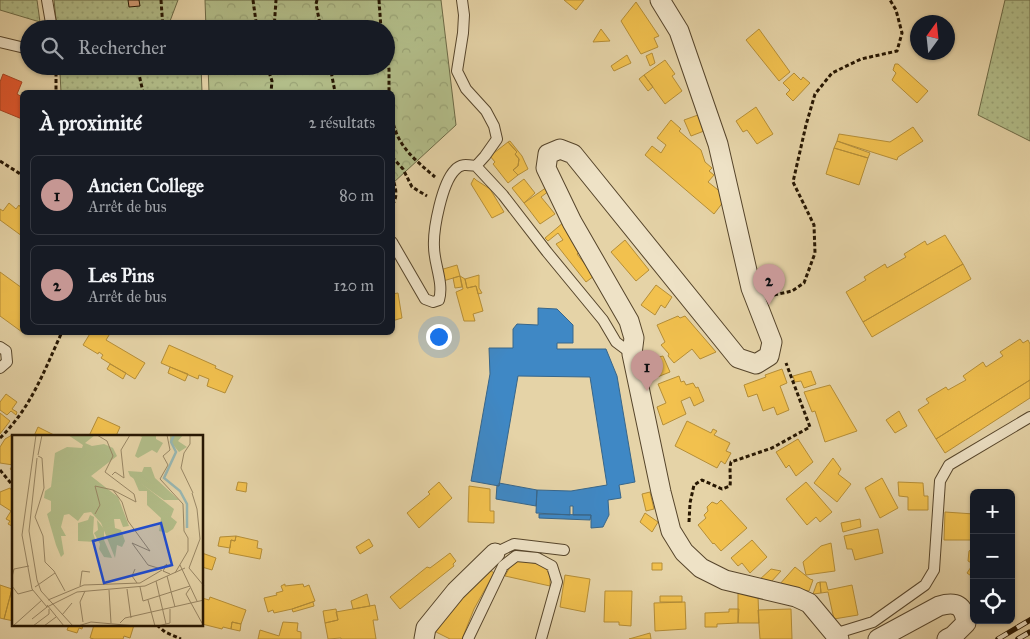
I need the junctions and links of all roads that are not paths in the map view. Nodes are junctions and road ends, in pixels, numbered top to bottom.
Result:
1 (47, 0) edge
2 (462, 0) edge
3 (660, 0) edge
4 (50, 20) edge
5 (0, 42) edge
6 (20, 47) edge
7 (476, 166) junction
8 (395, 247) edge
9 (0, 347) edge
10 (632, 354) junction
11 (0, 368) edge
12 (1030, 417) edge
13 (564, 550) dead end
14 (495, 553) joint
15 (837, 637) edge
16 (424, 639) edge
17 (468, 639) edge
18 (541, 639) edge
19 (878, 639) edge
20 (947, 639) edge

1 - 4 lane
2 - 7 lane
3 - 10 street
5 - 6 lane
7 - 8 lane
7 - 10 lane
9 - 11 lane
10 - 15 street
12 - 15 lane
13 - 14 lane
14 - 16 street
17 - 18 lane
19 - 20 street

